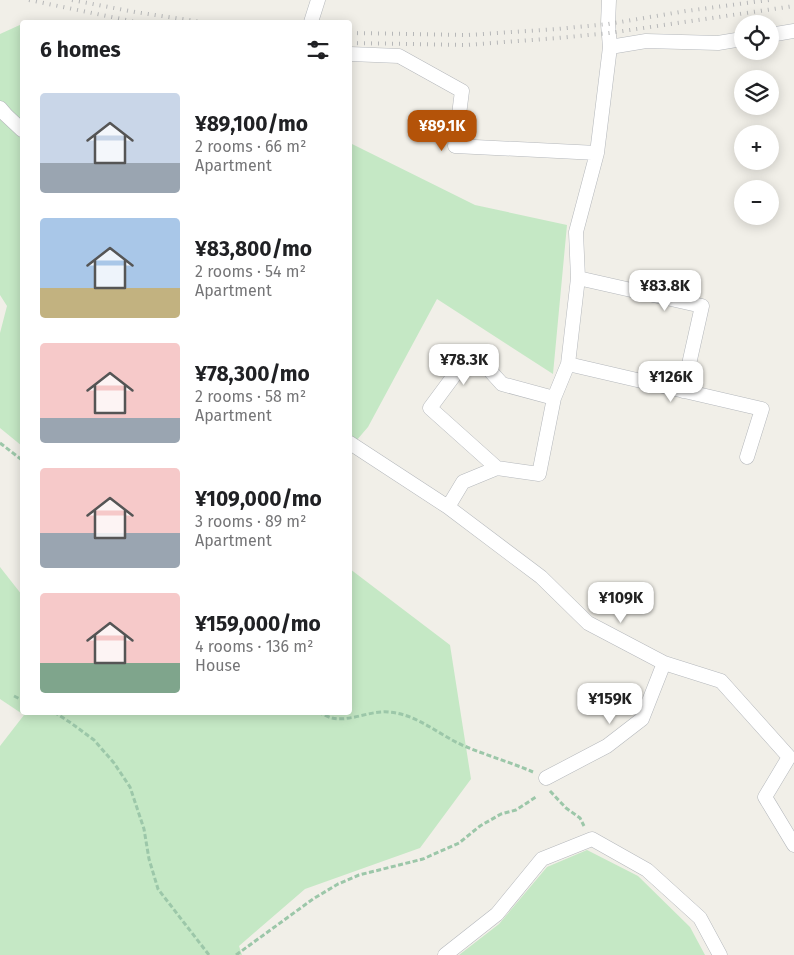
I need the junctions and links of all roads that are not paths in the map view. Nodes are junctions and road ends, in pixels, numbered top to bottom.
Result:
1 (318, 0) edge
2 (609, 0) edge
3 (312, 20) edge
4 (794, 32) edge
5 (779, 34) edge
6 (734, 41) edge
7 (610, 48) junction
8 (352, 54) edge
9 (0, 108) edge
10 (20, 128) edge
11 (597, 153) junction
12 (578, 278) junction
13 (568, 364) junction
14 (683, 391) junction
15 (554, 398) junction
16 (352, 444) edge
17 (747, 457) dead end
18 (497, 468) junction
19 (448, 507) junction
20 (664, 663) junction
21 (546, 778) road end
22 (794, 845) edge
23 (445, 955) edge
24 (720, 955) edge

1 - 3 street
2 - 7 street
4 - 5 street
6 - 7 street
7 - 11 street
8 - 11 street
9 - 10 street
11 - 12 street
12 - 13 street
12 - 14 street
13 - 14 street
13 - 15 street
14 - 17 street
15 - 18 street
15 - 18 street
16 - 19 street
18 - 19 street
19 - 20 street
20 - 21 street
20 - 22 street
23 - 24 street

